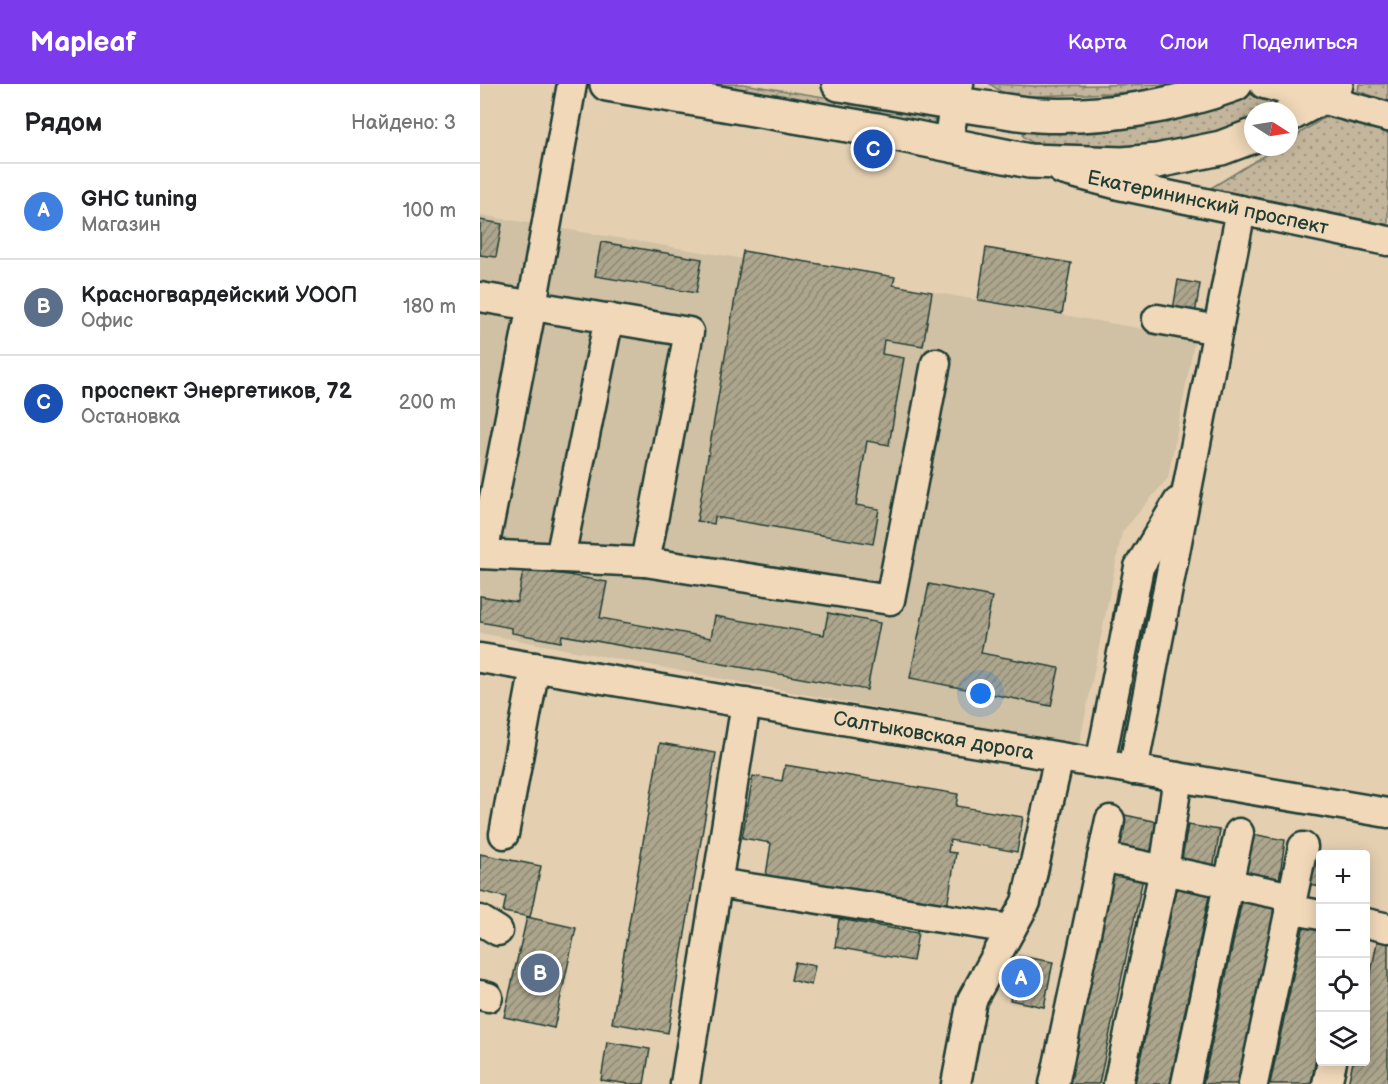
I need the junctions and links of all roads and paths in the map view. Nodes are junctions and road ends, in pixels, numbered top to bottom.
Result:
1 (572, 84) edge
2 (607, 84) edge
3 (839, 84) edge
4 (1235, 84) edge
5 (1263, 84) edge
6 (1327, 92) edge
7 (957, 94) edge
8 (1298, 110) edge
9 (1037, 115) junction
10 (1388, 117) edge
11 (1244, 139) edge
12 (947, 145) junction
13 (1029, 162) junction
14 (1241, 210) junction
15 (1388, 241) edge
16 (480, 297) edge
17 (532, 305) junction
18 (609, 318) junction
19 (1157, 319) dead end
20 (1218, 330) junction
21 (936, 363) dead end
22 (1189, 484) junction
23 (481, 554) edge
24 (560, 558) junction
25 (645, 562) junction
26 (480, 658) edge
27 (535, 667) junction
28 (746, 703) junction
29 (1110, 713) junction
30 (1143, 720) junction
31 (1059, 757) junction
32 (1100, 764) junction
33 (1133, 770) junction
34 (1178, 777) junction
35 (1388, 813) edge
36 (1110, 820) dead end
37 (1239, 833) dead end
38 (504, 834) dead end
39 (1303, 847) dead end
40 (1102, 857) junction
41 (1164, 870) junction
42 (717, 883) junction
43 (1228, 884) junction
44 (1291, 903) junction
45 (1316, 913) edge
46 (1370, 924) edge
47 (1388, 928) edge
48 (1011, 929) junction
49 (1331, 1066) edge
50 (685, 1084) edge
51 (956, 1084) edge
52 (1054, 1084) edge
53 (1118, 1084) edge
54 (1186, 1084) edge
55 (1253, 1084) edge
56 (1327, 1084) edge

1 - 17 street
2 - 12 main road
3 - 7 main road
4 - 9 main road
5 - 6 street
6 - 8 main road
6 - 10 street
7 - 9 main road
7 - 12 street
9 - 13 main road
11 - 13 main road
12 - 13 main road
13 - 14 street, Екатерининский проспект
14 - 15 street, Екатерининский проспект
14 - 20 street
16 - 17 street
17 - 18 street
17 - 23 street
18 - 24 street
18 - 25 street
19 - 20 street
20 - 22 street
21 - 25 street
22 - 29 street
22 - 30 street
23 - 24 street
24 - 25 street
26 - 27 street, Салтыковская дорога
27 - 28 street, Салтыковская дорога
27 - 38 street
28 - 31 street, Салтыковская дорога
28 - 42 street
29 - 30 street
29 - 32 street
30 - 33 street
31 - 32 street, Салтыковская дорога
31 - 48 street
32 - 33 street, Салтыковская дорога
33 - 34 street, Салтыковская дорога
34 - 35 street, Салтыковская дорога
34 - 41 street
36 - 40 street
37 - 43 street
39 - 44 street
40 - 41 street
40 - 52 street
41 - 43 street
41 - 53 street
42 - 48 street
42 - 50 street
43 - 44 street
43 - 54 street
44 - 45 street
44 - 55 street
46 - 47 street
48 - 51 street
49 - 56 street

